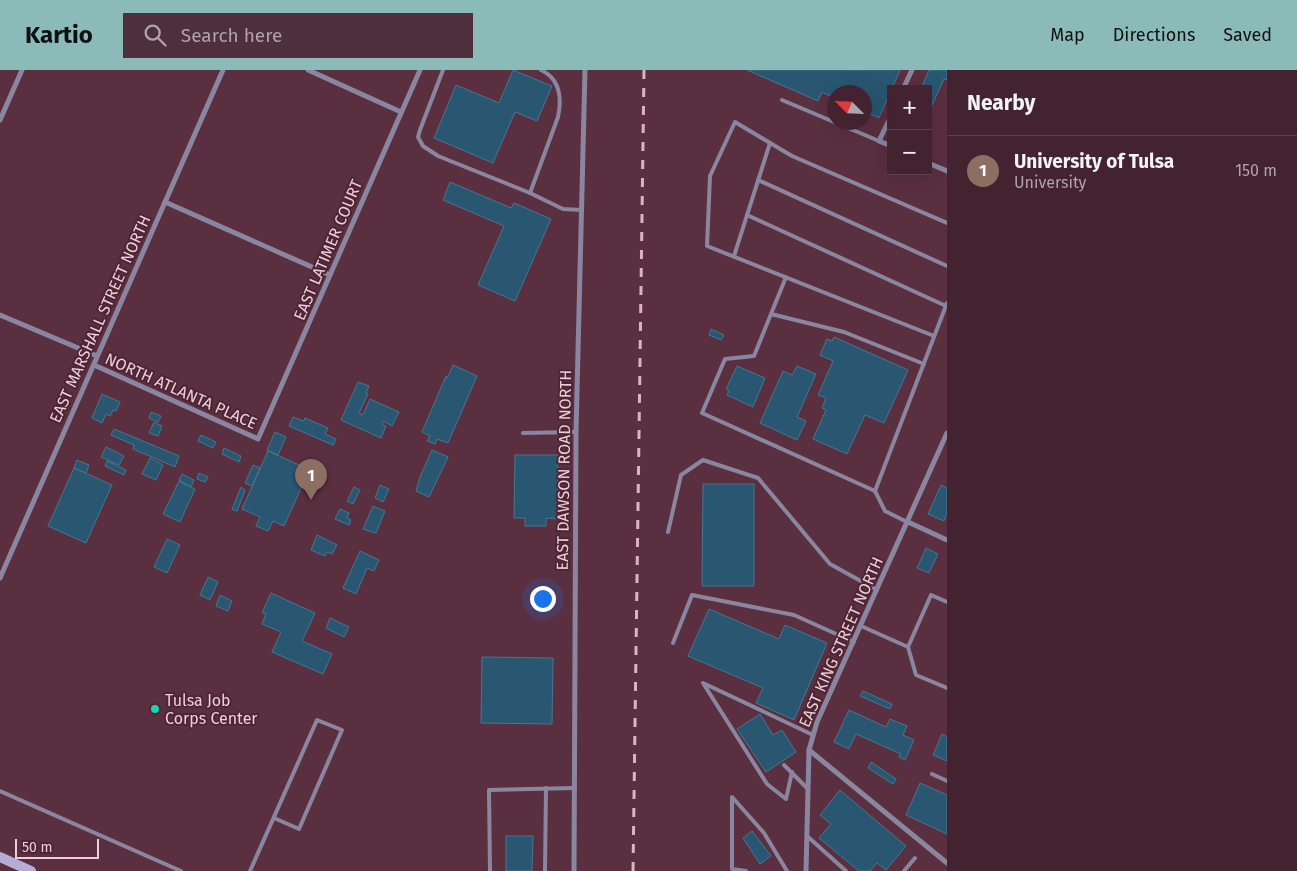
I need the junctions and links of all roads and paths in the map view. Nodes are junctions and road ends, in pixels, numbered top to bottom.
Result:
1 (22, 70) edge
2 (223, 70) edge
3 (308, 70) edge
4 (420, 70) edge
5 (443, 70) edge
6 (541, 70) edge
7 (585, 70) edge
8 (912, 70) edge
9 (905, 85) edge
10 (782, 100) dead end
11 (401, 112) junction
12 (0, 120) edge
13 (887, 124) edge
14 (879, 141) junction
15 (770, 143) junction
16 (887, 144) edge
17 (932, 165) edge
18 (947, 171) edge
19 (758, 180) junction
20 (530, 193) junction
21 (165, 202) junction
22 (582, 210) junction
23 (747, 215) junction
24 (947, 223) edge
25 (734, 256) junction
26 (947, 266) edge
27 (330, 275) junction
28 (786, 277) junction
29 (946, 305) edge
30 (771, 314) junction
31 (0, 315) edge
32 (934, 336) junction
33 (97, 356) junction
34 (924, 364) junction
35 (94, 365) junction
36 (576, 432) junction
37 (523, 433) dead end
38 (947, 433) edge
39 (258, 439) joint
40 (875, 491) junction
41 (908, 522) junction
42 (668, 532) dead end
43 (947, 540) edge
44 (0, 578) edge
45 (877, 590) junction
46 (947, 602) edge
47 (861, 626) junction
48 (854, 642) junction
49 (673, 643) dead end
50 (908, 647) junction
51 (947, 688) edge
52 (813, 735) junction
53 (809, 750) junction
54 (784, 765) dead end
55 (792, 772) junction
56 (932, 774) dead end
57 (947, 781) edge
58 (546, 788) junction
59 (575, 788) junction
60 (808, 789) junction
61 (0, 791) edge
62 (274, 818) junction
63 (806, 835) junction
64 (0, 857) edge
65 (915, 858) dead end
66 (947, 863) edge
67 (31, 871) edge
68 (181, 871) edge
69 (250, 871) edge
70 (490, 871) edge
71 (545, 871) edge
72 (574, 871) edge
73 (746, 871) edge
74 (786, 871) edge
75 (806, 871) edge
76 (846, 871) edge
77 (904, 871) edge

1 - 12 street
2 - 21 street, EAST MARSHALL STREET NORTH
3 - 11 street
4 - 11 street, EAST LATIMER COURT
5 - 20 lane
6 - 20 lane
7 - 22 street, EAST DAWSON ROAD NORTH
8 - 9 street
10 - 14 lane
11 - 27 street, EAST LATIMER COURT
13 - 14 street
14 - 16 street
15 - 19 lane
15 - 24 lane
15 - 25 lane
17 - 18 street
19 - 23 lane
19 - 26 lane
20 - 22 lane
21 - 27 street
21 - 33 street, EAST MARSHALL STREET NORTH
22 - 36 street, EAST DAWSON ROAD NORTH
23 - 25 lane
23 - 29 lane
25 - 28 lane
27 - 39 street, EAST LATIMER COURT
28 - 30 lane
28 - 32 lane
29 - 32 lane
30 - 34 lane
30 - 40 lane
31 - 33 street, NORTH ATLANTA PLACE
32 - 34 lane
33 - 35 street, EAST MARSHALL STREET NORTH
34 - 40 lane
35 - 39 street, NORTH ATLANTA PLACE
35 - 44 street, EAST MARSHALL STREET NORTH
36 - 37 lane
36 - 59 street, EAST DAWSON ROAD NORTH
38 - 41 street, EAST KING STREET NORTH
40 - 41 lane
41 - 43 street
41 - 45 street, EAST KING STREET NORTH
42 - 45 lane
45 - 47 street, EAST KING STREET NORTH
46 - 50 lane
47 - 48 street, EAST KING STREET NORTH
47 - 50 lane
48 - 49 lane
48 - 52 street, EAST KING STREET NORTH
50 - 51 lane
52 - 53 street, EAST KING STREET NORTH
52 - 55 lane
53 - 60 street, EAST KING STREET NORTH
53 - 66 street
54 - 55 lane
55 - 60 lane
56 - 57 lane
58 - 59 lane
58 - 70 lane
58 - 71 lane
59 - 72 street, EAST DAWSON ROAD NORTH
60 - 63 street, EAST KING STREET NORTH
61 - 68 lane
62 - 62 lane
62 - 69 lane
63 - 75 street, EAST KING STREET NORTH
63 - 76 lane
64 - 67 main road
65 - 77 lane
73 - 74 lane

